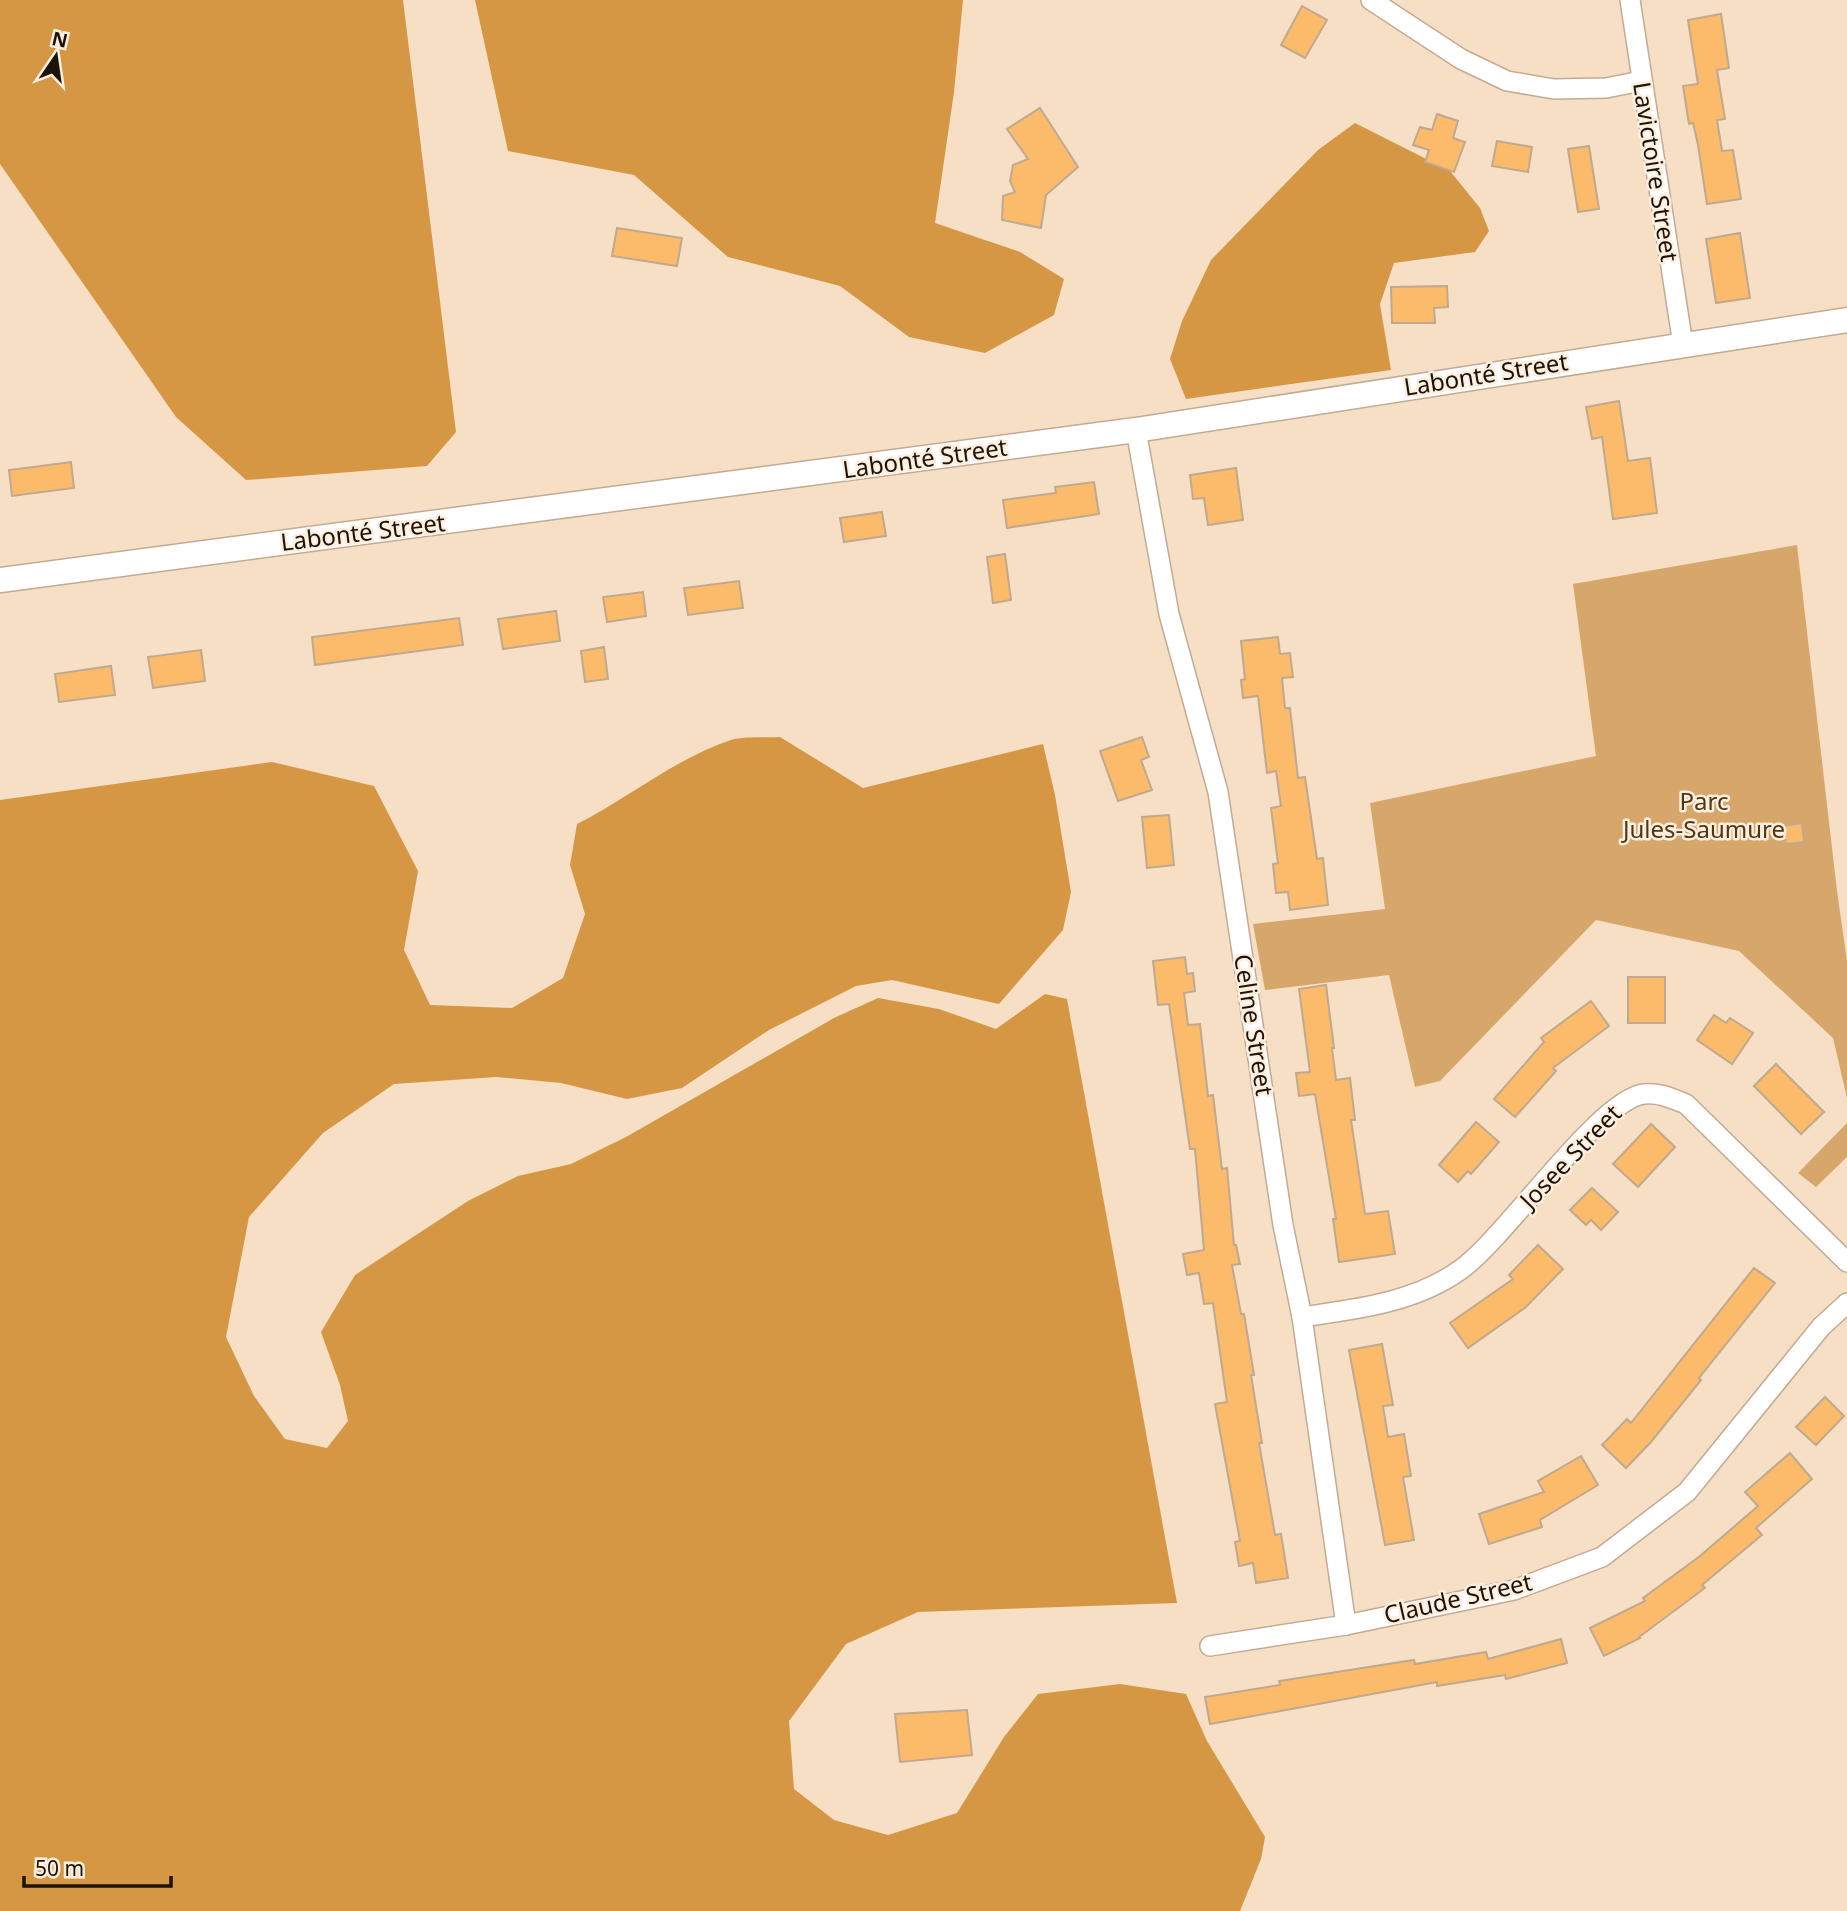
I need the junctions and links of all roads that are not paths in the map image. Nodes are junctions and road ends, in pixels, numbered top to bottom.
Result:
1 (1371, 0) edge
2 (1630, 0) edge
3 (1640, 81) junction
4 (1847, 320) edge
5 (1683, 345) junction
6 (1136, 430) junction
7 (0, 580) edge
8 (1847, 1262) edge
9 (1847, 1303) edge
10 (1302, 1317) junction
11 (1346, 1625) junction
12 (1210, 1646) dead end

1 - 3 street
2 - 3 street, Lavictoire Street
3 - 5 street, Lavictoire Street
4 - 5 street, Labonté Street
5 - 6 street, Labonté Street
6 - 7 street, Labonté Street
6 - 10 street, Celine Street
8 - 10 street, Josee Street
9 - 11 street, Claude Street
10 - 11 street, Celine Street
11 - 12 street, Claude Street

